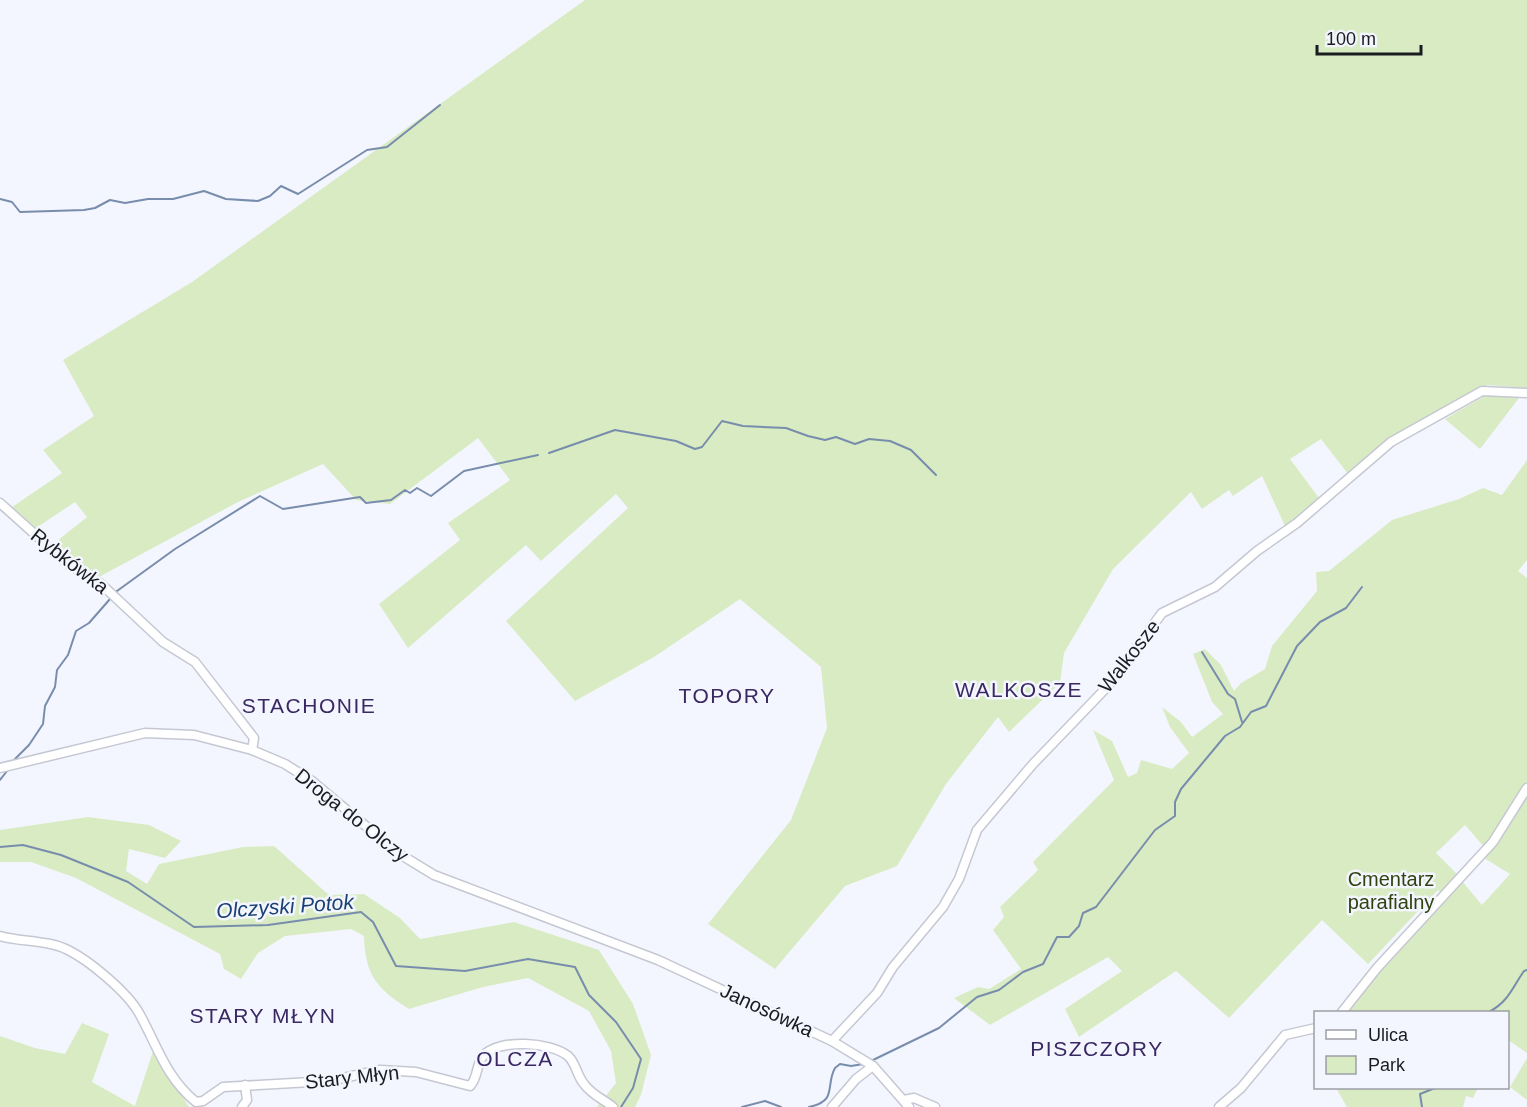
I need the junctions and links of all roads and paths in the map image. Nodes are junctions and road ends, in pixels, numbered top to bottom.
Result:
1 (1527, 393) edge
2 (0, 503) edge
3 (252, 750) junction
4 (0, 768) edge
5 (1527, 788) edge
6 (0, 936) edge
7 (658, 960) joint
8 (1343, 1011) edge
9 (1314, 1028) edge
10 (832, 1041) junction
11 (873, 1066) junction
12 (245, 1085) junction
13 (906, 1103) edge
14 (610, 1104) edge
15 (242, 1107) edge
16 (832, 1107) edge
17 (935, 1107) edge
18 (1219, 1107) edge

1 - 10 street, Walkosze
2 - 3 street, Rybkówka
3 - 4 street, Droga do Olczy
3 - 7 street, Droga do Olczy
5 - 8 street
6 - 12 street, Stary Młyn
7 - 10 street, Janosówka
9 - 18 street
10 - 11 street, Janosówka
11 - 13 street, Janosówka
11 - 16 street
12 - 14 street, Stary Młyn
12 - 15 street
13 - 17 street

